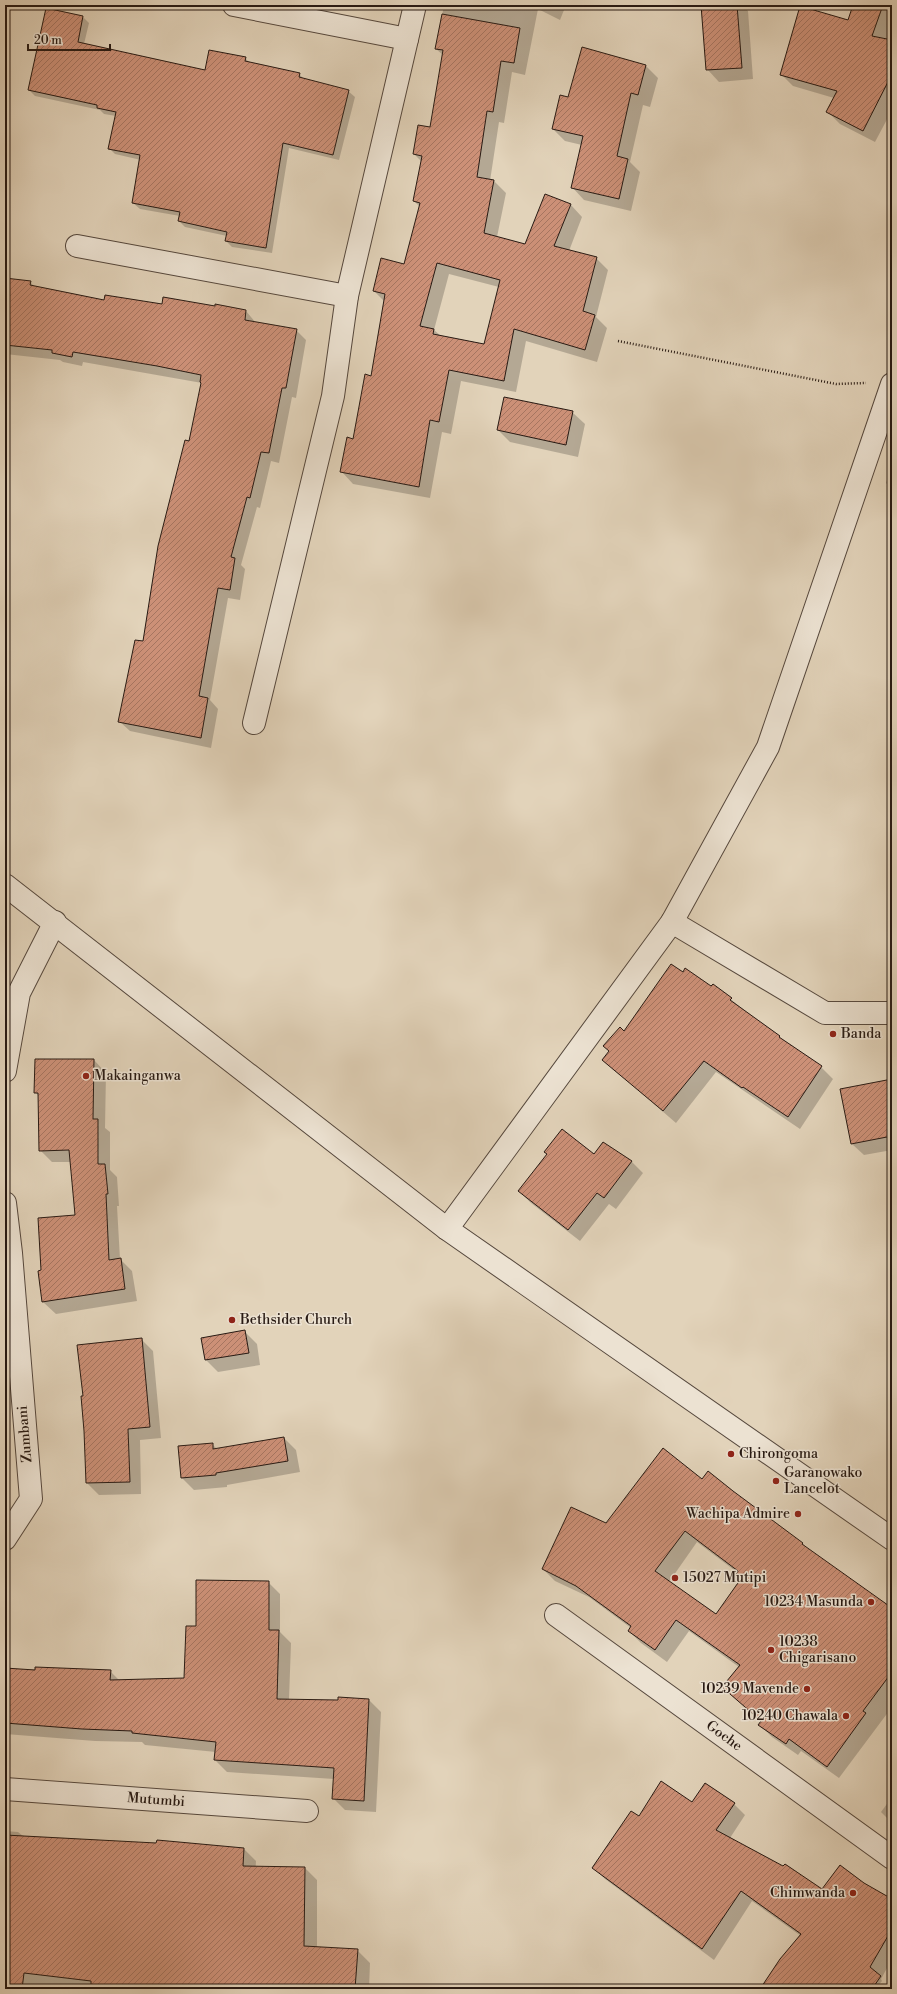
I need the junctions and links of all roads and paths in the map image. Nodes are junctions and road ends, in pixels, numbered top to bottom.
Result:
1 (234, 5) edge
2 (415, 5) edge
3 (407, 40) junction
4 (77, 246) dead end
5 (348, 296) junction
6 (618, 341) dead end
7 (881, 384) edge
8 (254, 723) dead end
9 (5, 885) edge
10 (55, 922) junction
11 (672, 922) junction
12 (892, 1014) edge
13 (5, 1071) edge
14 (5, 1203) edge
15 (447, 1229) junction
16 (8, 1254) edge
17 (5, 1539) edge
18 (892, 1539) edge
19 (556, 1615) dead end
20 (5, 1789) edge
21 (308, 1811) dead end
22 (892, 1858) edge

1 - 3 street
2 - 3 street
3 - 5 street
4 - 5 street
5 - 8 street
6 - 7 path
7 - 11 street
9 - 10 street
10 - 13 street
10 - 15 street
11 - 12 street
11 - 15 street
14 - 16 street, Zumbani
15 - 18 street
16 - 17 street, Zumbani
19 - 22 street, Goche
20 - 21 street, Mutumbi

